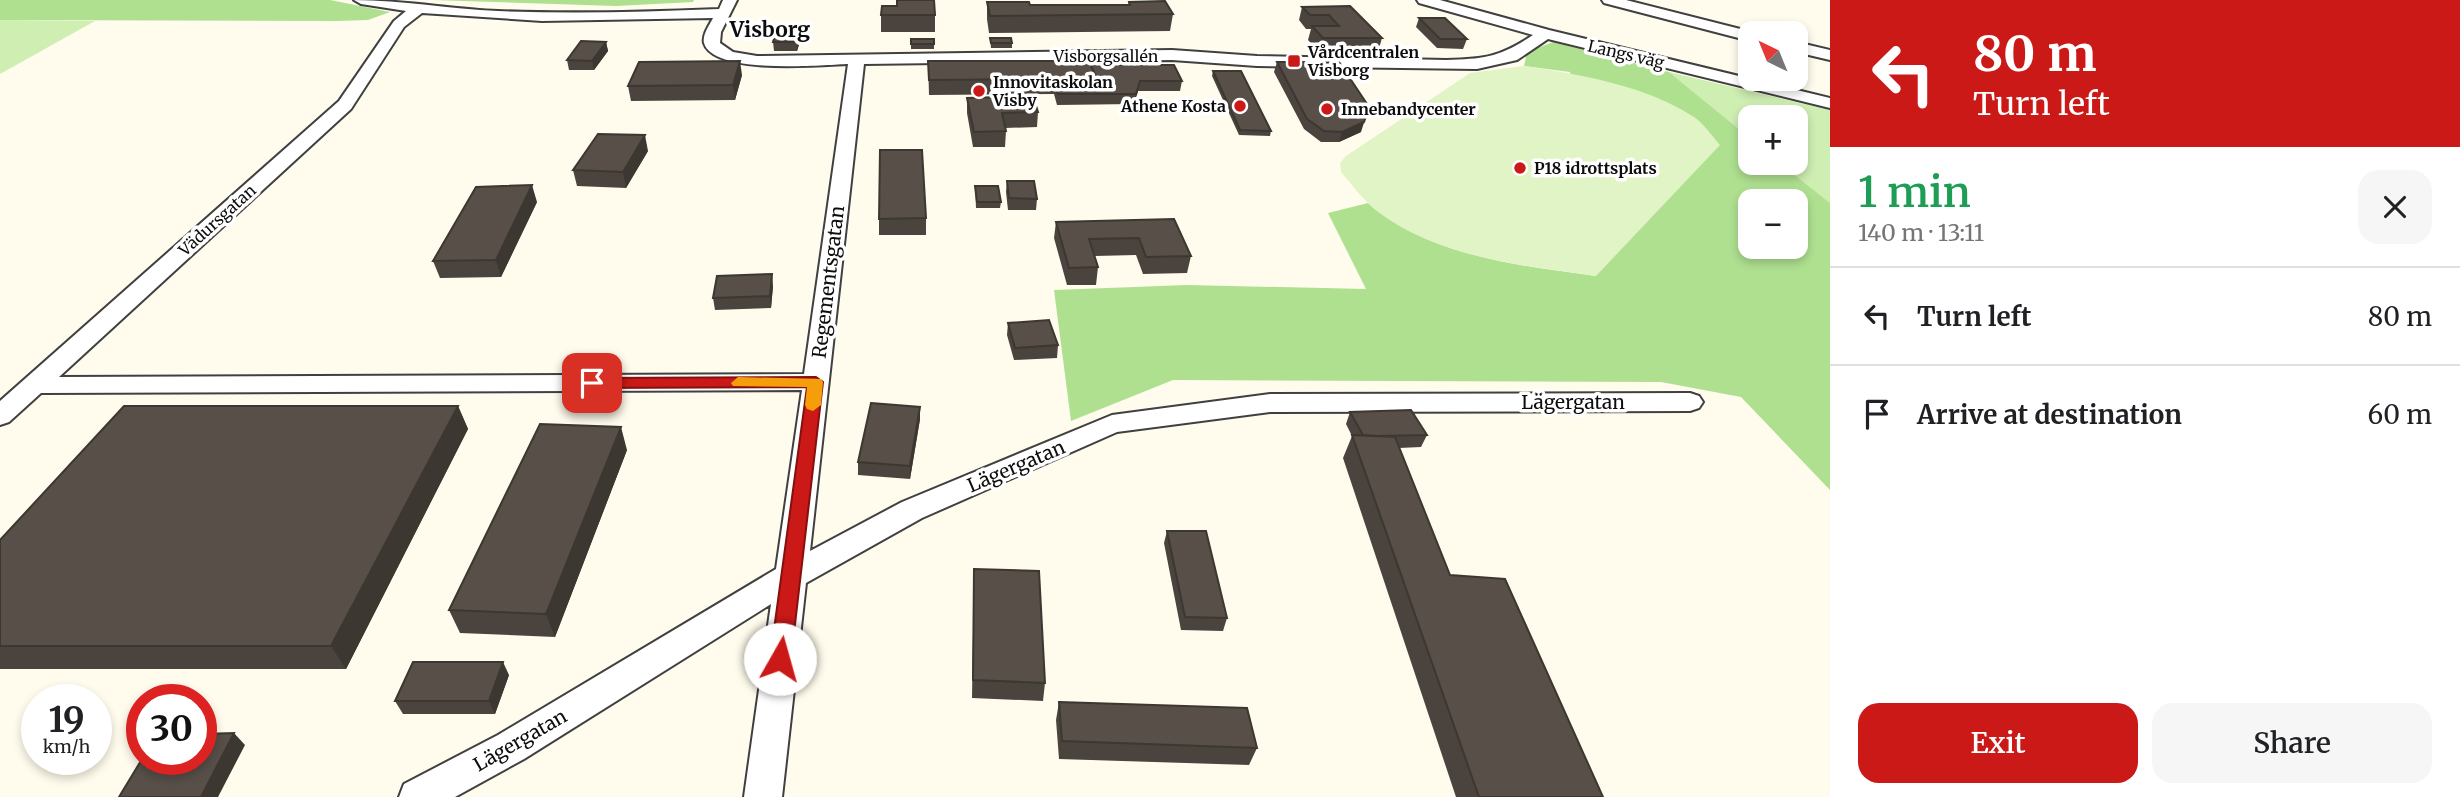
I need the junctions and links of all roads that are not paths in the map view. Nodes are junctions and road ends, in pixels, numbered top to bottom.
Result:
1 (360, 0) edge
2 (1424, 0) edge
3 (1609, 0) edge
4 (728, 6) edge
5 (417, 10) junction
6 (1738, 33) edge
7 (1545, 34) junction
8 (1808, 50) edge
9 (1830, 55) edge
10 (857, 59) junction
11 (1738, 80) edge
12 (1782, 91) edge
13 (1830, 103) edge
14 (816, 382) junction
15 (34, 386) junction
16 (1690, 402) dead end
17 (0, 416) edge
18 (791, 576) junction
19 (418, 797) edge
20 (763, 797) edge

1 - 5 street
2 - 7 street, Langs väg
3 - 6 street
4 - 5 street
4 - 10 street, Visborgsallén
5 - 15 street, Vädursgatan
7 - 10 street, Visborgsallén
7 - 11 street, Langs väg
8 - 9 street
10 - 14 street, Regementsgatan
12 - 13 street, Langs väg
14 - 15 street
14 - 18 street, Regementsgatan
15 - 17 street, Vädursgatan
16 - 18 street, Lägergatan
18 - 19 street, Lägergatan
18 - 20 street, Regementsgatan

